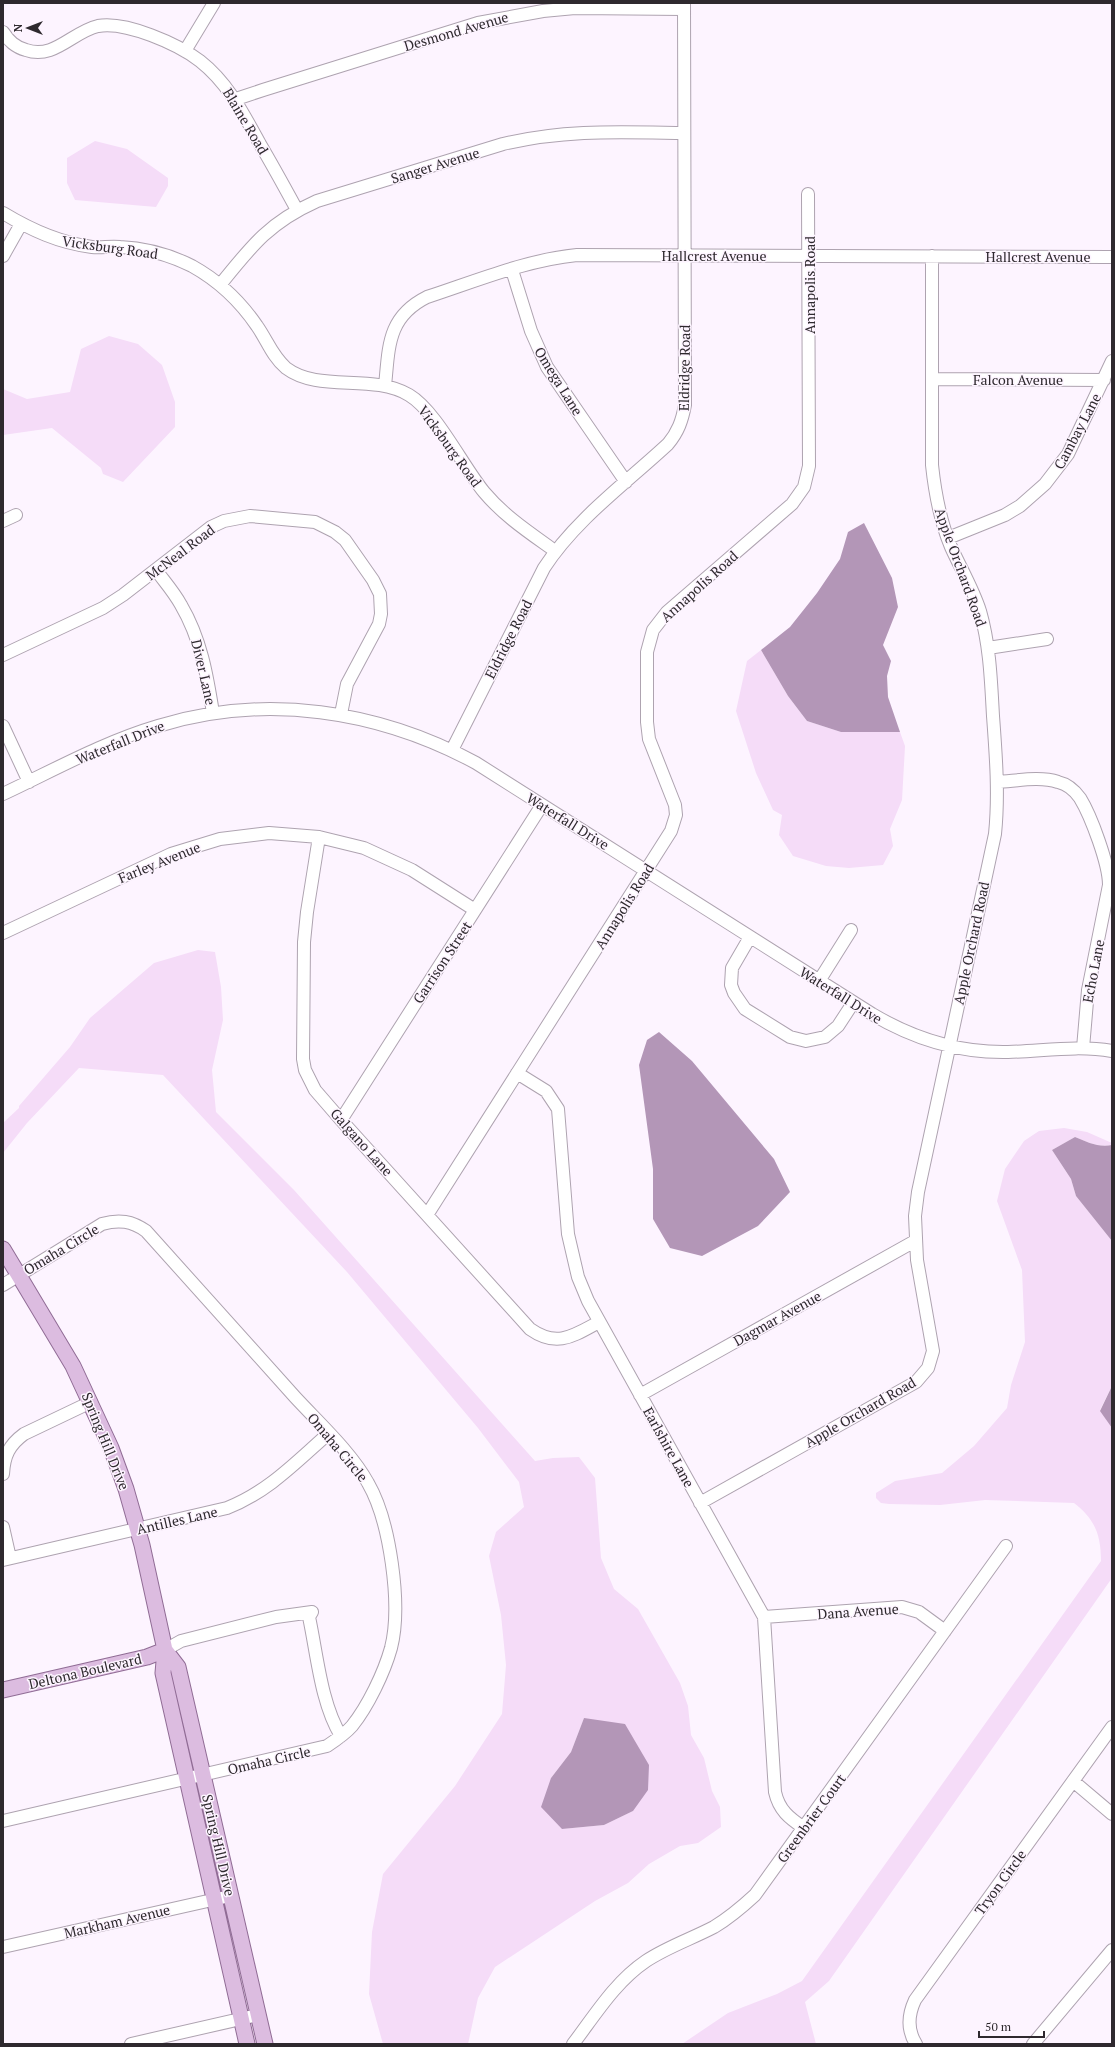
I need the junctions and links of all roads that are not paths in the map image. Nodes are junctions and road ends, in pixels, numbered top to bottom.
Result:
1 (214, 3) edge
2 (684, 6) edge
3 (3, 32) edge
4 (185, 51) junction
5 (236, 100) junction
6 (684, 133) junction
7 (808, 194) dead end
8 (297, 210) junction
9 (3, 213) edge
10 (21, 224) junction
11 (684, 255) junction
12 (3, 256) edge
13 (809, 256) junction
14 (932, 256) junction
15 (1112, 257) edge
16 (512, 270) junction
17 (220, 285) junction
18 (1112, 361) edge
19 (932, 379) junction
20 (1104, 380) junction
21 (385, 386) junction
22 (626, 482) junction
23 (16, 515) dead end
24 (3, 521) edge
25 (948, 538) junction
26 (555, 551) junction
27 (156, 570) junction
28 (1047, 639) dead end
29 (988, 648) junction
30 (3, 655) edge
31 (213, 713) junction
32 (341, 714) junction
33 (3, 726) edge
34 (452, 750) junction
35 (29, 782) junction
36 (997, 782) junction
37 (3, 794) edge
38 (542, 805) junction
39 (319, 837) junction
40 (646, 871) junction
41 (475, 910) junction
42 (851, 930) dead end
43 (3, 932) edge
44 (750, 937) junction
45 (819, 981) junction
46 (853, 1003) junction
47 (949, 1046) junction
48 (1083, 1048) junction
49 (1112, 1052) edge
50 (517, 1073) junction
51 (341, 1120) junction
52 (427, 1215) junction
53 (915, 1241) junction
54 (3, 1249) edge
55 (19, 1275) junction
56 (3, 1285) edge
57 (599, 1322) junction
58 (640, 1395) junction
59 (91, 1402) junction
60 (328, 1434) junction
61 (3, 1474) edge
62 (700, 1503) junction
63 (3, 1527) edge
64 (138, 1529) junction
65 (1006, 1546) dead end
66 (7, 1559) edge
67 (764, 1617) junction
68 (945, 1631) junction
69 (165, 1650) junction
70 (3, 1690) edge
71 (1112, 1727) edge
72 (341, 1736) junction
73 (203, 1775) junction
74 (187, 1780) junction
75 (1073, 1781) junction
76 (1112, 1814) edge
77 (3, 1821) edge
78 (804, 1828) junction
79 (230, 1896) junction
80 (214, 1899) junction
81 (3, 1947) edge
82 (1112, 1950) edge
83 (258, 2015) junction
84 (241, 2019) junction
85 (131, 2044) edge
86 (247, 2044) edge
87 (265, 2044) edge
88 (573, 2044) edge
89 (916, 2044) edge
90 (1033, 2044) edge

1 - 4 street
2 - 5 street, Desmond Avenue
2 - 6 street, Eldridge Road
3 - 4 street, Blaine Road
4 - 5 street, Blaine Road
5 - 8 street, Blaine Road
6 - 8 street, Sanger Avenue
6 - 11 street, Eldridge Road
7 - 13 street, Annapolis Road
8 - 17 street, Sanger Avenue
9 - 10 street, Vicksburg Road
10 - 12 street
10 - 17 street, Vicksburg Road
11 - 13 street, Hallcrest Avenue
11 - 16 street, Hallcrest Avenue
11 - 22 street, Eldridge Road
13 - 14 street, Hallcrest Avenue
13 - 40 street, Annapolis Road
14 - 15 street, Hallcrest Avenue
14 - 19 street, Apple Orchard Road
16 - 21 street, Hallcrest Avenue
16 - 22 street, Omega Lane
17 - 21 street, Vicksburg Road
18 - 20 street, Cambay Lane
19 - 20 street, Falcon Avenue
19 - 25 street, Apple Orchard Road
20 - 25 street, Cambay Lane
21 - 26 street, Vicksburg Road
22 - 26 street, Eldridge Road
23 - 24 street
25 - 29 street, Apple Orchard Road
26 - 34 street, Eldridge Road
27 - 30 street, McNeal Road
27 - 31 street, Diver Lane
27 - 32 street, McNeal Road
28 - 29 street
29 - 36 street, Apple Orchard Road
31 - 32 street, Waterfall Drive
31 - 35 street, Waterfall Drive
32 - 34 street, Waterfall Drive
33 - 35 street
34 - 38 street, Waterfall Drive
35 - 37 street, Waterfall Drive
36 - 47 street, Apple Orchard Road
36 - 48 street, Echo Lane
38 - 40 street, Waterfall Drive
38 - 41 street, Garrison Street
39 - 41 street, Farley Avenue
39 - 43 street, Farley Avenue
39 - 51 street, Galgano Lane
40 - 44 street, Waterfall Drive
40 - 50 street, Annapolis Road
41 - 51 street, Garrison Street
42 - 45 street
44 - 45 street, Waterfall Drive
44 - 46 street
45 - 46 street, Waterfall Drive
46 - 47 street, Waterfall Drive
47 - 48 street, Waterfall Drive
47 - 53 street, Apple Orchard Road
48 - 49 street, Waterfall Drive
50 - 52 street, Annapolis Road
50 - 57 street, Earlshire Lane
51 - 52 street, Galgano Lane
52 - 57 street, Galgano Lane
53 - 58 street, Dagmar Avenue
53 - 62 street, Apple Orchard Road
54 - 55 main road, Spring Hill Drive
55 - 56 street, Omaha Circle
55 - 59 main road, Spring Hill Drive
55 - 60 street, Omaha Circle
57 - 58 street, Earlshire Lane
58 - 62 street, Earlshire Lane
59 - 61 street
59 - 64 main road, Spring Hill Drive
60 - 64 street, Antilles Lane
60 - 72 street, Omaha Circle
62 - 67 street, Earlshire Lane
63 - 66 street
64 - 66 street, Antilles Lane
64 - 69 main road, Spring Hill Drive
65 - 68 street, Greenbrier Court
67 - 68 street, Dana Avenue
67 - 78 street, Earlshire Lane
68 - 78 street, Greenbrier Court
69 - 70 main road, Deltona Boulevard
69 - 72 street
69 - 73 main road, Spring Hill Drive
69 - 74 main road, Spring Hill Drive
71 - 75 street, Tryon Circle
72 - 73 street, Omaha Circle
73 - 74 street, Omaha Circle
73 - 79 main road, Spring Hill Drive
74 - 77 street, Omaha Circle
74 - 80 main road, Spring Hill Drive
75 - 76 street
75 - 89 street, Tryon Circle
78 - 88 street, Greenbrier Court
79 - 80 street, Markham Avenue
79 - 83 main road, Spring Hill Drive
80 - 81 street, Markham Avenue
80 - 84 main road, Spring Hill Drive
82 - 90 street
83 - 84 street
83 - 87 main road, Spring Hill Drive
84 - 85 street
84 - 86 main road, Spring Hill Drive

